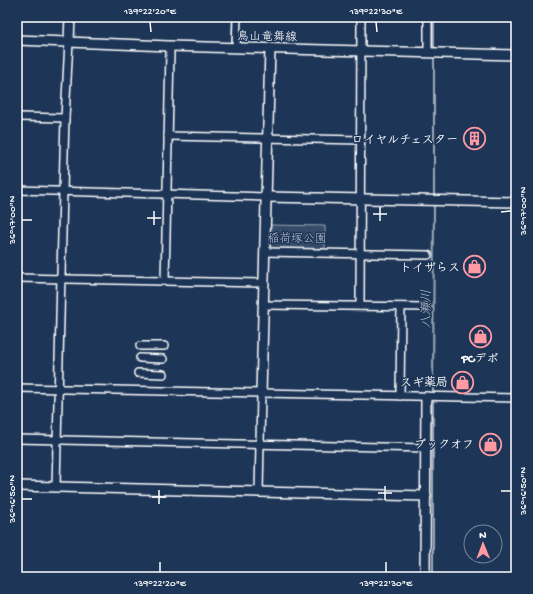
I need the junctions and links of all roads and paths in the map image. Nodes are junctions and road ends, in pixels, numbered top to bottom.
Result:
1 (70, 17) edge
2 (237, 17) edge
3 (362, 17) edge
4 (428, 17) edge
5 (17, 40) edge
6 (69, 41) junction
7 (169, 46) junction
8 (236, 48) junction
9 (270, 48) junction
10 (361, 51) junction
11 (432, 53) junction
12 (516, 55) edge
13 (17, 116) edge
14 (65, 118) junction
15 (168, 136) junction
16 (267, 138) junction
17 (361, 140) junction
18 (17, 190) edge
19 (62, 192) junction
20 (167, 195) junction
21 (266, 197) junction
22 (361, 198) junction
23 (516, 202) edge
24 (264, 252) junction
25 (360, 254) junction
26 (428, 255) dead end
27 (17, 278) edge
28 (62, 279) junction
29 (165, 281) junction
30 (264, 283) junction
31 (263, 305) junction
32 (360, 306) junction
33 (401, 307) junction
34 (427, 307) dead end
35 (140, 346) dead end
36 (164, 346) dead end
37 (140, 358) dead end
38 (163, 358) dead end
39 (138, 373) dead end
40 (163, 374) dead end
41 (17, 388) edge
42 (58, 389) junction
43 (261, 394) junction
44 (400, 396) junction
45 (430, 397) junction
46 (516, 398) edge
47 (17, 439) edge
48 (57, 440) junction
49 (261, 444) junction
50 (425, 448) junction
51 (17, 486) edge
52 (56, 487) junction
53 (259, 492) junction
54 (426, 496) junction
55 (426, 577) edge

1 - 6 street
2 - 8 street
3 - 10 street
4 - 11 street
5 - 6 street, 鳥山竜舞線
6 - 7 street, 鳥山竜舞線
6 - 14 street
7 - 8 street, 鳥山竜舞線
7 - 15 street
8 - 9 street, 鳥山竜舞線
9 - 10 street, 鳥山竜舞線
9 - 16 street
10 - 11 street, 鳥山竜舞線
10 - 17 street
11 - 12 street, 鳥山竜舞線
13 - 14 street
14 - 19 street
15 - 16 street
15 - 20 street
16 - 17 street
16 - 21 street
17 - 22 street
18 - 19 street
19 - 20 street
19 - 28 street
20 - 21 street
20 - 29 street
21 - 22 street
21 - 24 street
22 - 23 street
22 - 25 street
24 - 25 street
24 - 30 street
25 - 26 street
25 - 32 street
27 - 28 street
28 - 29 street
28 - 42 street
29 - 30 street
30 - 31 street
31 - 32 street
31 - 43 street
32 - 33 street
33 - 34 street
33 - 44 street
35 - 36 street
37 - 38 street
39 - 40 street
41 - 42 street
42 - 43 street
42 - 48 street
43 - 44 street
43 - 49 street
44 - 45 street
45 - 46 street
45 - 50 street
47 - 48 street
48 - 49 street
48 - 52 street
49 - 50 street
49 - 53 street
50 - 54 street
51 - 52 street
52 - 53 street
53 - 54 street
54 - 55 street

